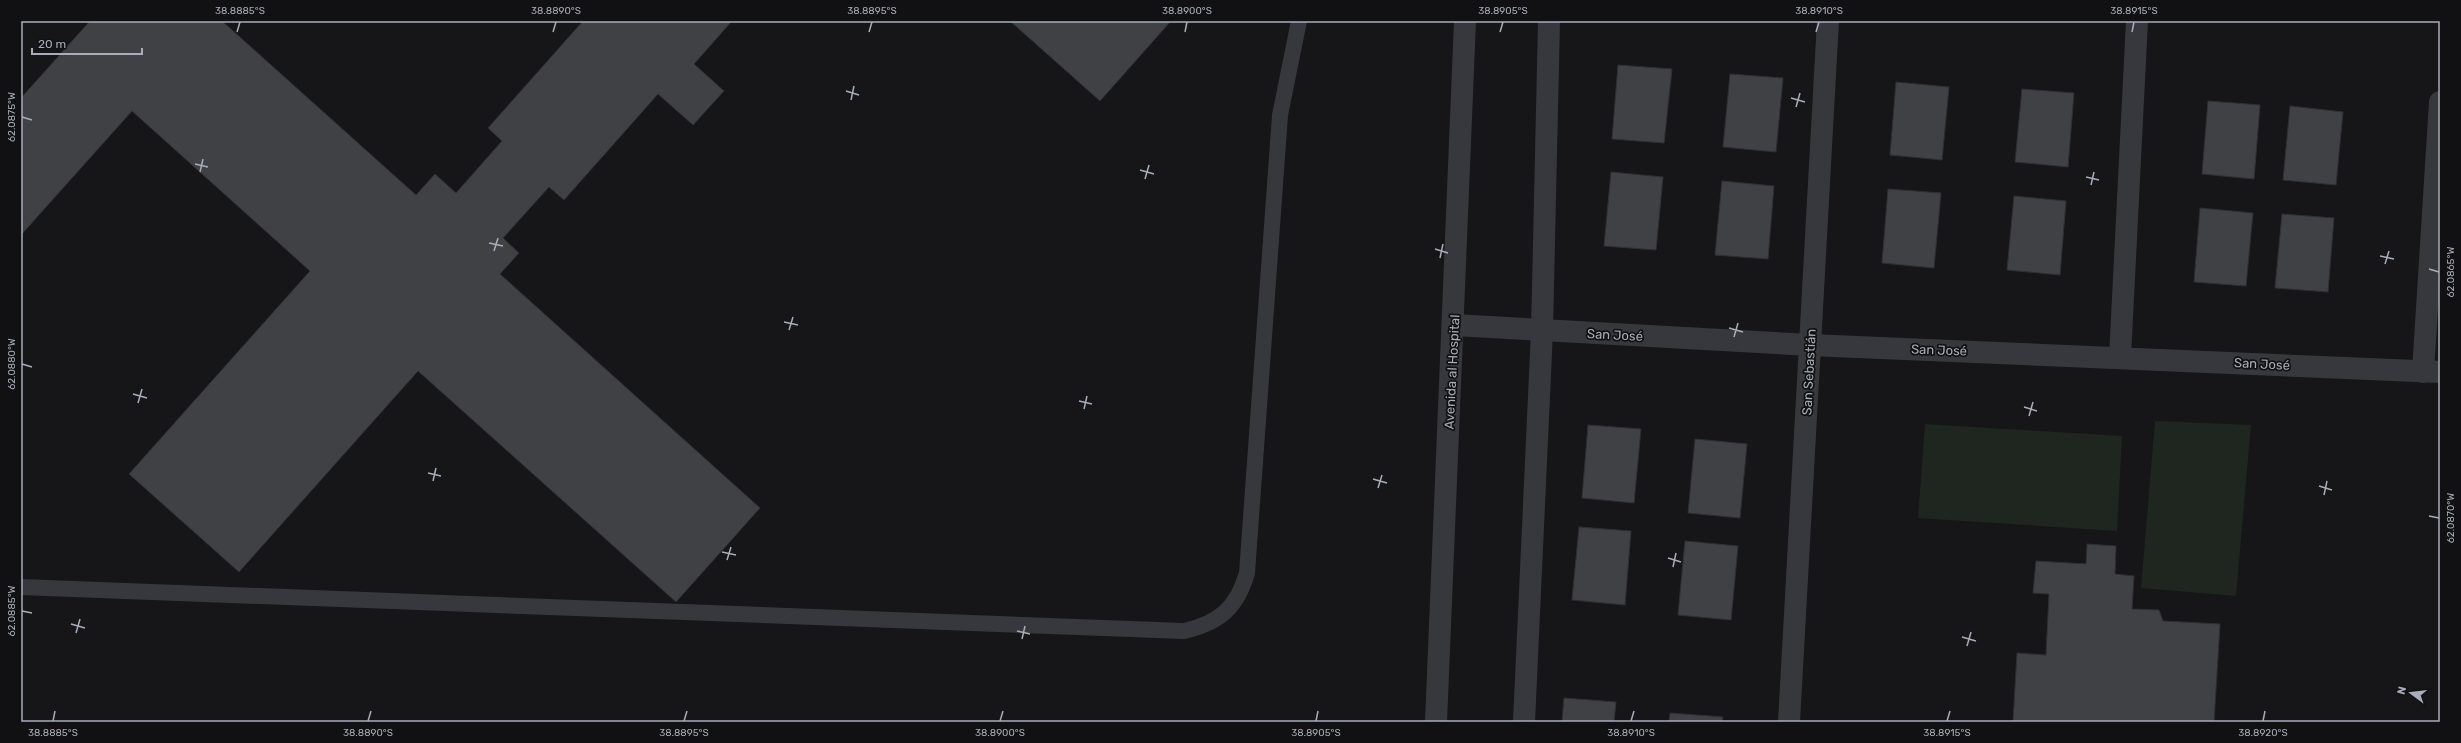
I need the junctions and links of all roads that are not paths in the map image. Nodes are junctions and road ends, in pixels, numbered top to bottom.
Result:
1 (1299, 21) edge
2 (1465, 21) edge
3 (1549, 21) edge
4 (1828, 21) edge
5 (2136, 21) edge
6 (2440, 102) edge
7 (1454, 325) junction
8 (1542, 331) junction
9 (1810, 345) junction
10 (2120, 357) junction
11 (2432, 372) edge
12 (21, 587) edge
13 (1436, 722) edge
14 (1524, 722) edge
15 (1789, 722) edge

1 - 12 lane
2 - 7 street, Avenida al Hospital
3 - 8 street
4 - 9 street, San Sebastián
5 - 10 street
6 - 11 street
7 - 8 street, San José
7 - 13 street, Avenida al Hospital
8 - 9 street, San José
8 - 14 street
9 - 10 street, San José
9 - 15 street, San Sebastián
10 - 11 street, San José

